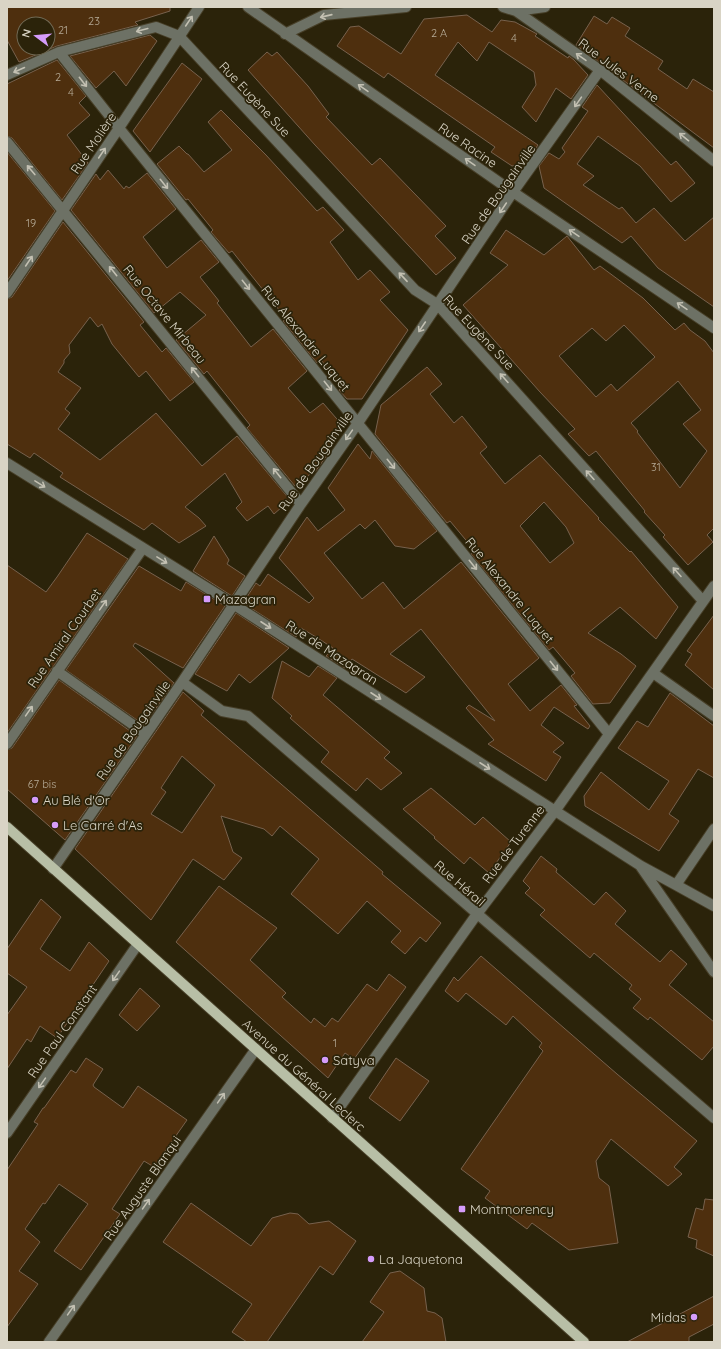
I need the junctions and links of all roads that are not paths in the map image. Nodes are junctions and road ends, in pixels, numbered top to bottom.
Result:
1 (199, 7) edge
2 (248, 7) edge
3 (406, 7) edge
4 (503, 7) edge
5 (545, 7) edge
6 (516, 11) junction
7 (285, 34) junction
8 (179, 36) junction
9 (59, 52) junction
10 (600, 70) junction
11 (7, 75) edge
12 (119, 128) junction
13 (7, 142) edge
14 (714, 161) edge
15 (513, 192) junction
16 (64, 210) junction
17 (7, 293) edge
18 (437, 304) junction
19 (714, 328) edge
20 (358, 423) junction
21 (7, 464) edge
22 (301, 504) junction
23 (143, 548) junction
24 (714, 586) edge
25 (703, 601) junction
26 (234, 604) junction
27 (57, 671) junction
28 (653, 673) junction
29 (182, 682) junction
30 (714, 716) edge
31 (146, 734) junction
32 (609, 734) junction
33 (7, 744) edge
34 (555, 811) junction
35 (7, 827) edge
36 (714, 829) edge
37 (641, 866) junction
38 (53, 869) junction
39 (676, 885) junction
40 (714, 906) edge
41 (477, 914) junction
42 (138, 944) junction
43 (714, 972) edge
44 (256, 1050) junction
45 (332, 1118) junction
46 (714, 1118) edge
47 (7, 1133) edge
48 (580, 1341) edge
49 (49, 1342) edge

8 -> 1 street, Rue Molière
2 - 7 street, Rue Racine
3 -> 7 street
4 - 6 street, Rue Jules Verne
5 - 6 street
10 -> 6 street, Rue Jules Verne
15 -> 7 street, Rue Racine
8 -> 9 street
8 - 12 street, Rue Molière
18 -> 8 street, Rue Eugène Sue
9 -> 11 street
9 -> 12 street, Rue Alexandre Luquet
14 -> 10 street, Rue Jules Verne
10 -> 15 street, Rue de Bougainville
16 -> 12 street, Rue Molière
12 -> 20 street, Rue Alexandre Luquet
16 -> 13 street, Rue Octave Mirbeau
15 -> 18 street, Rue de Bougainville
19 -> 15 street, Rue Racine
17 -> 16 street, Rue Molière
22 -> 16 street, Rue Octave Mirbeau
18 -> 20 street, Rue de Bougainville
25 -> 18 street, Rue Eugène Sue
20 -> 22 street, Rue de Bougainville
20 -> 32 street, Rue Alexandre Luquet
21 -> 23 street, Rue de Mazagran
22 - 26 street, Rue de Bougainville
23 -> 26 street, Rue de Mazagran
27 -> 23 street, Rue Amiral Courbet
24 - 25 street, Rue de Turenne
25 - 28 street, Rue de Turenne
26 - 29 street, Rue de Bougainville
26 -> 34 street, Rue de Mazagran
27 - 31 street
33 -> 27 street, Rue Amiral Courbet
28 - 30 street
28 - 32 street, Rue de Turenne
29 - 31 street, Rue de Bougainville
29 - 41 street, Rue Hérail
31 - 38 street, Rue de Bougainville
32 - 34 street, Rue de Turenne
34 - 37 street, Rue de Mazagran
34 - 41 street, Rue de Turenne
35 - 38 main road, Avenue du Général Leclerc
36 - 39 street
37 - 39 street, Rue de Mazagran
37 - 43 street, Rue de Mazagran
38 - 42 main road, Avenue du Général Leclerc
39 - 40 street, Rue de Mazagran
41 - 45 street, Rue de Turenne
41 - 46 street, Rue Hérail
42 - 44 main road, Avenue du Général Leclerc
42 -> 47 street, Rue Paul Constant
44 - 45 main road, Avenue du Général Leclerc
49 -> 44 street, Rue Auguste Blanqui
45 - 48 main road, Avenue du Général Leclerc

